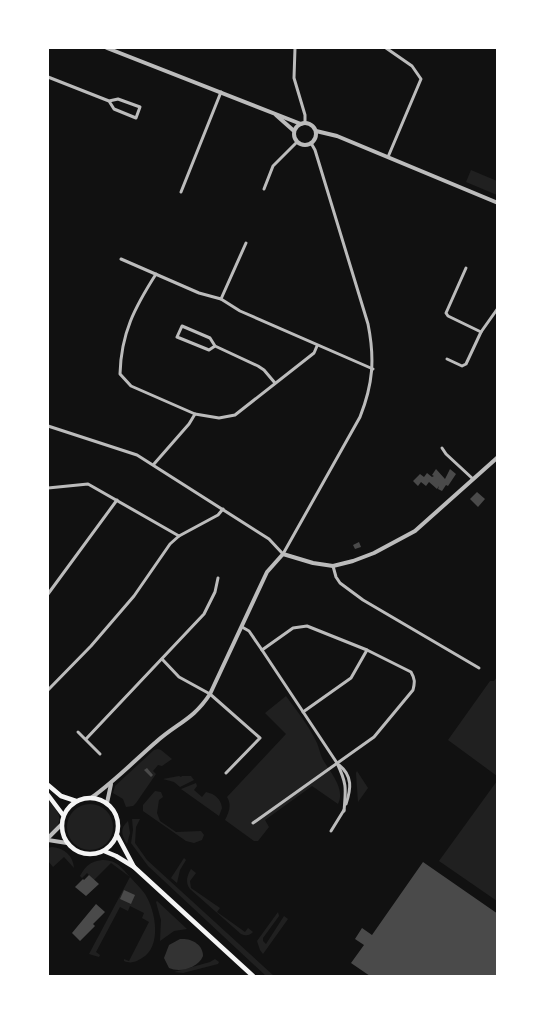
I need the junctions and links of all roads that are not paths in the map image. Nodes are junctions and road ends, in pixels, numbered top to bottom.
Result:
1 (107, 48) edge
2 (295, 48) edge
3 (386, 48) edge
4 (48, 77) edge
5 (221, 92) junction
6 (109, 102) junction
7 (273, 112) junction
8 (303, 123) junction
9 (294, 131) junction
10 (316, 131) junction
11 (297, 142) junction
12 (311, 143) junction
13 (388, 157) junction
14 (264, 189) dead end
15 (181, 192) dead end
16 (498, 203) edge
17 (246, 243) dead end
18 (121, 258) dead end
19 (466, 268) dead end
20 (156, 274) junction
21 (221, 300) junction
22 (498, 308) edge
23 (482, 332) junction
24 (215, 346) junction
25 (317, 346) junction
26 (447, 359) dead end
27 (373, 369) junction
28 (275, 383) junction
29 (195, 414) junction
30 (48, 426) edge
31 (442, 448) dead end
32 (498, 457) edge
33 (154, 464) junction
34 (473, 479) junction
35 (48, 488) edge
36 (117, 500) junction
37 (223, 509) junction
38 (179, 536) junction
39 (283, 554) junction
40 (334, 566) junction
41 (218, 578) dead end
42 (48, 594) edge
43 (242, 627) junction
44 (262, 650) junction
45 (367, 650) junction
46 (162, 659) junction
47 (479, 668) dead end
48 (48, 690) edge
49 (210, 694) junction
50 (304, 712) junction
51 (78, 732) dead end
52 (86, 739) junction
53 (100, 754) dead end
54 (337, 763) junction
55 (226, 773) dead end
56 (111, 784) junction
57 (48, 785) edge
58 (48, 795) edge
59 (91, 798) junction
60 (76, 801) junction
61 (107, 803) junction
62 (63, 815) junction
63 (253, 823) dead end
64 (61, 825) junction
65 (331, 831) dead end
66 (117, 835) junction
67 (48, 839) edge
68 (67, 843) junction
69 (104, 851) junction
70 (134, 867) junction
71 (253, 976) edge

1 - 5 street
2 - 8 street
3 - 13 street
4 - 6 street
5 - 7 street
5 - 15 street
6 - 6 street
7 - 8 street
7 - 9 street
8 - 9 street
8 - 10 street
9 - 11 street
10 - 12 street
10 - 13 street
11 - 12 street
11 - 14 street
12 - 27 street
13 - 16 street
17 - 21 street
18 - 20 street
19 - 23 street
20 - 21 street
20 - 29 street
21 - 25 street
22 - 23 street
23 - 26 street
24 - 24 street
24 - 28 street
25 - 27 street
25 - 28 street
27 - 39 street
28 - 29 street
29 - 33 street
30 - 33 street
31 - 34 street
32 - 34 street
33 - 37 street
34 - 40 street
35 - 36 street
36 - 38 street
36 - 42 street
37 - 38 street
37 - 39 street
38 - 48 street
39 - 40 street
39 - 43 street
40 - 47 street
41 - 46 street
43 - 44 street
43 - 49 street
44 - 45 street
44 - 50 street
45 - 50 street
45 - 54 street
46 - 49 street
46 - 52 street
49 - 55 street
49 - 56 street
50 - 54 street
51 - 52 street
52 - 53 street
54 - 63 street
54 - 65 street
56 - 59 street
56 - 61 street
57 - 60 main road
58 - 62 main road
59 - 60 main road
59 - 61 main road
60 - 62 main road
61 - 66 main road
62 - 64 main road
64 - 67 street
64 - 68 main road
66 - 69 main road
66 - 70 main road
67 - 68 street
68 - 69 main road
69 - 70 main road
70 - 71 main road

